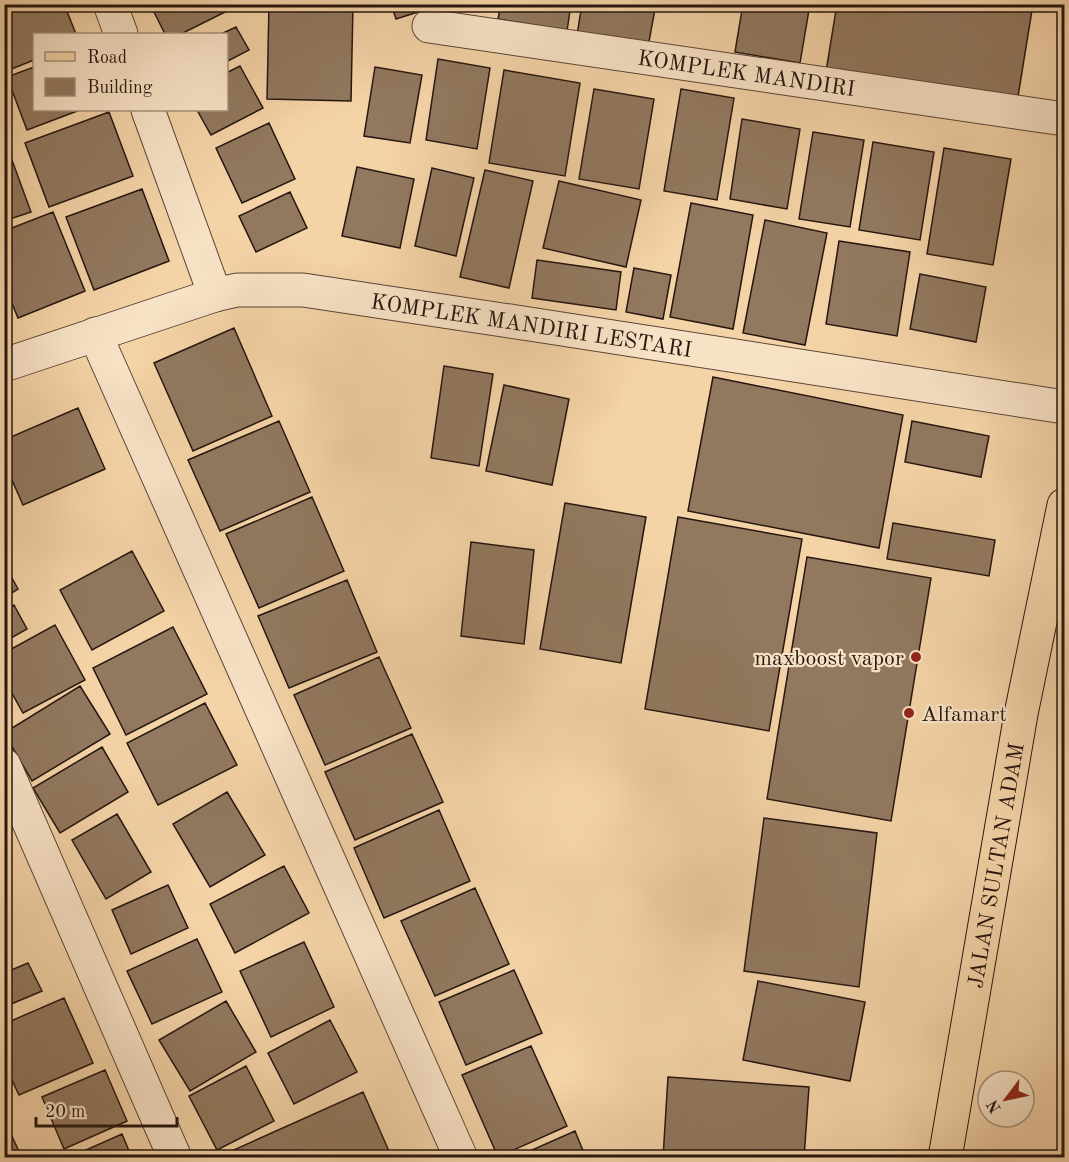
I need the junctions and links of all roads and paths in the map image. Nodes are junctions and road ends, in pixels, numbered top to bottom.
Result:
1 (110, 4) edge
2 (429, 26) dead end
3 (121, 33) edge
4 (148, 111) edge
5 (1065, 119) edge
6 (215, 295) junction
7 (95, 334) junction
8 (4, 365) edge
9 (1065, 407) edge
10 (1065, 505) edge
11 (4, 765) edge
12 (175, 1158) edge
13 (461, 1158) edge
14 (945, 1158) edge

1 - 3 street
2 - 5 street, KOMPLEK MANDIRI
4 - 6 street
6 - 7 street, KOMPLEK MANDIRI LESTARI
6 - 9 street, KOMPLEK MANDIRI LESTARI
7 - 8 street, KOMPLEK MANDIRI LESTARI
7 - 13 street
10 - 14 main road, JALAN SULTAN ADAM
11 - 12 street

